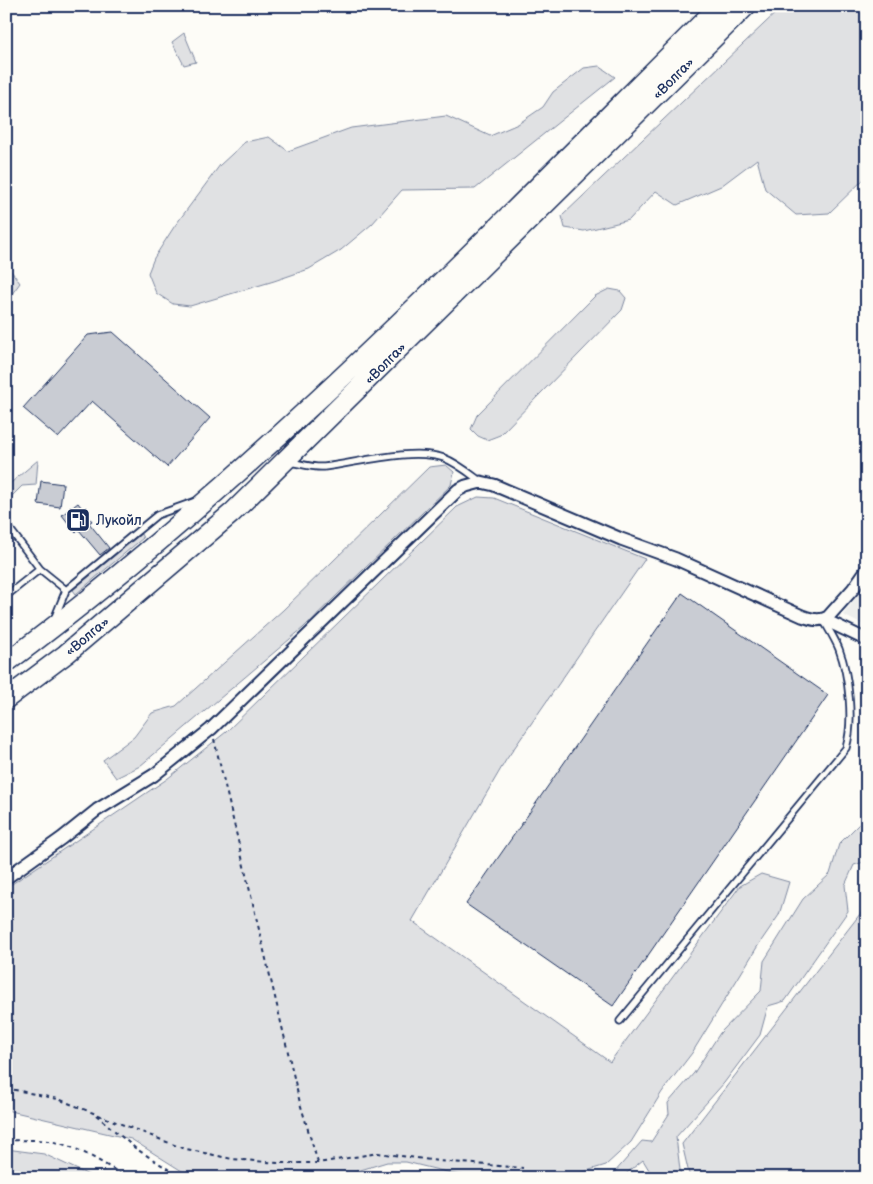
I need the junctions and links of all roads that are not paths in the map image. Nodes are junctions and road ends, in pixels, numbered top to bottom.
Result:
1 (719, 6) edge
2 (746, 6) edge
3 (285, 461) junction
4 (481, 482) junction
5 (214, 494) junction
6 (6, 524) edge
7 (40, 569) junction
8 (867, 569) edge
9 (66, 590) junction
10 (6, 596) edge
11 (824, 619) junction
12 (49, 631) junction
13 (867, 640) edge
14 (6, 663) edge
15 (6, 699) edge
16 (6, 878) edge
17 (620, 1021) dead end

1 - 5 highway, «Волга»
2 - 3 highway, «Волга»
3 - 4 lane
3 - 15 highway, «Волга»
4 - 11 street
4 - 16 street
5 - 9 lane
5 - 12 highway, «Волга»
6 - 7 lane
7 - 9 lane
7 - 10 lane
8 - 11 street
9 - 12 lane
11 - 13 street
11 - 17 lane
12 - 14 highway, «Волга»

